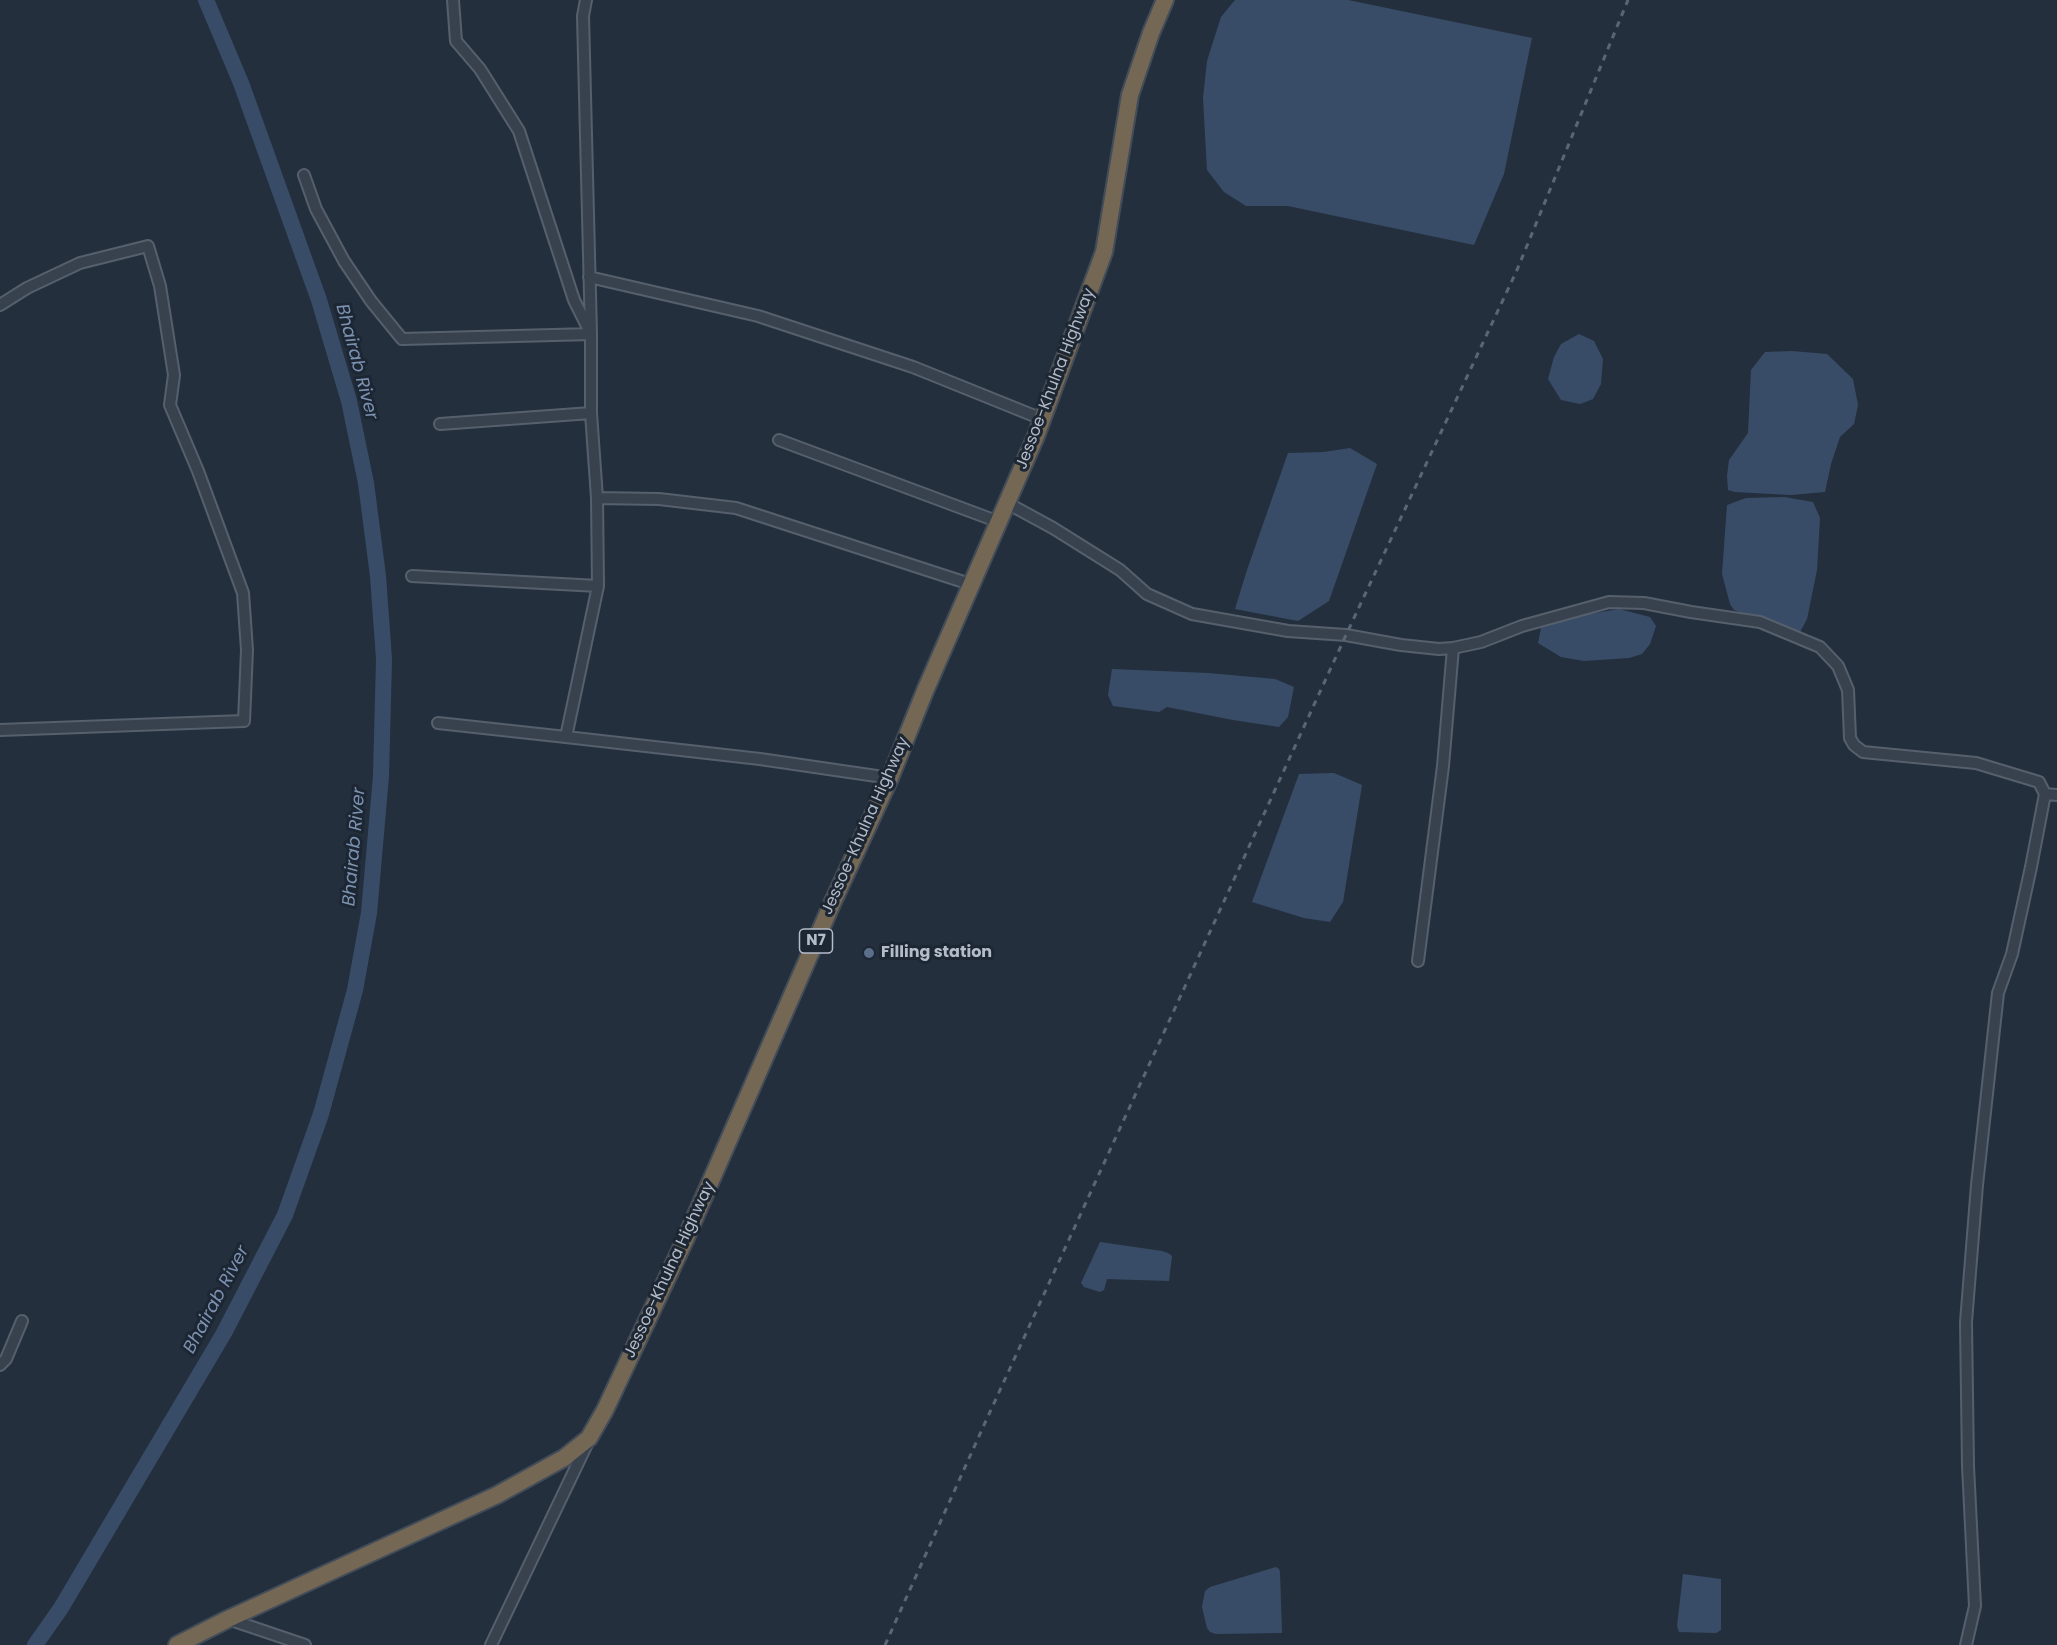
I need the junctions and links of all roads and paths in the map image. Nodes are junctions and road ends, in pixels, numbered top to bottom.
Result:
1 (453, 0) edge
2 (586, 0) edge
3 (1165, 0) edge
4 (304, 175) dead end
5 (590, 278) junction
6 (0, 305) edge
7 (591, 334) junction
8 (591, 413) junction
9 (1042, 419) junction
10 (440, 424) dead end
11 (779, 440) dead end
12 (597, 498) junction
13 (1007, 503) junction
14 (999, 522) junction
15 (412, 576) dead end
16 (973, 585) junction
17 (598, 586) junction
18 (1453, 648) junction
19 (438, 723) dead end
20 (0, 730) edge
21 (566, 737) junction
22 (890, 778) junction
23 (2045, 794) junction
24 (2057, 795) edge
25 (1418, 961) dead end
26 (22, 1321) dead end
27 (0, 1365) edge
28 (589, 1438) junction
29 (228, 1619) junction
30 (177, 1645) edge
31 (305, 1645) edge
32 (491, 1645) edge
33 (1966, 1645) edge

1 - 7 street
2 - 5 street
3 - 9 highway, Jessoe-Khulna Highway / N7
4 - 7 street
5 - 7 street
5 - 9 street
6 - 20 street
7 - 8 street
8 - 10 street
8 - 12 street
9 - 13 highway, Jessoe-Khulna Highway / N7
11 - 14 street
12 - 16 street
12 - 17 street
13 - 14 highway, Jessoe-Khulna Highway / N7
13 - 18 street
14 - 16 highway, Jessoe-Khulna Highway / N7
15 - 17 street
16 - 22 highway, Jessoe-Khulna Highway / N7
17 - 21 street
18 - 23 street
18 - 25 street
19 - 21 street
21 - 22 street
22 - 28 highway, Jessoe-Khulna Highway / N7
23 - 24 street
23 - 33 street
26 - 27 street
28 - 29 highway, Jessoe-Khulna Highway / N7
28 - 32 street
29 - 30 highway, Jessoe-Khulna Highway / N7
29 - 31 street

